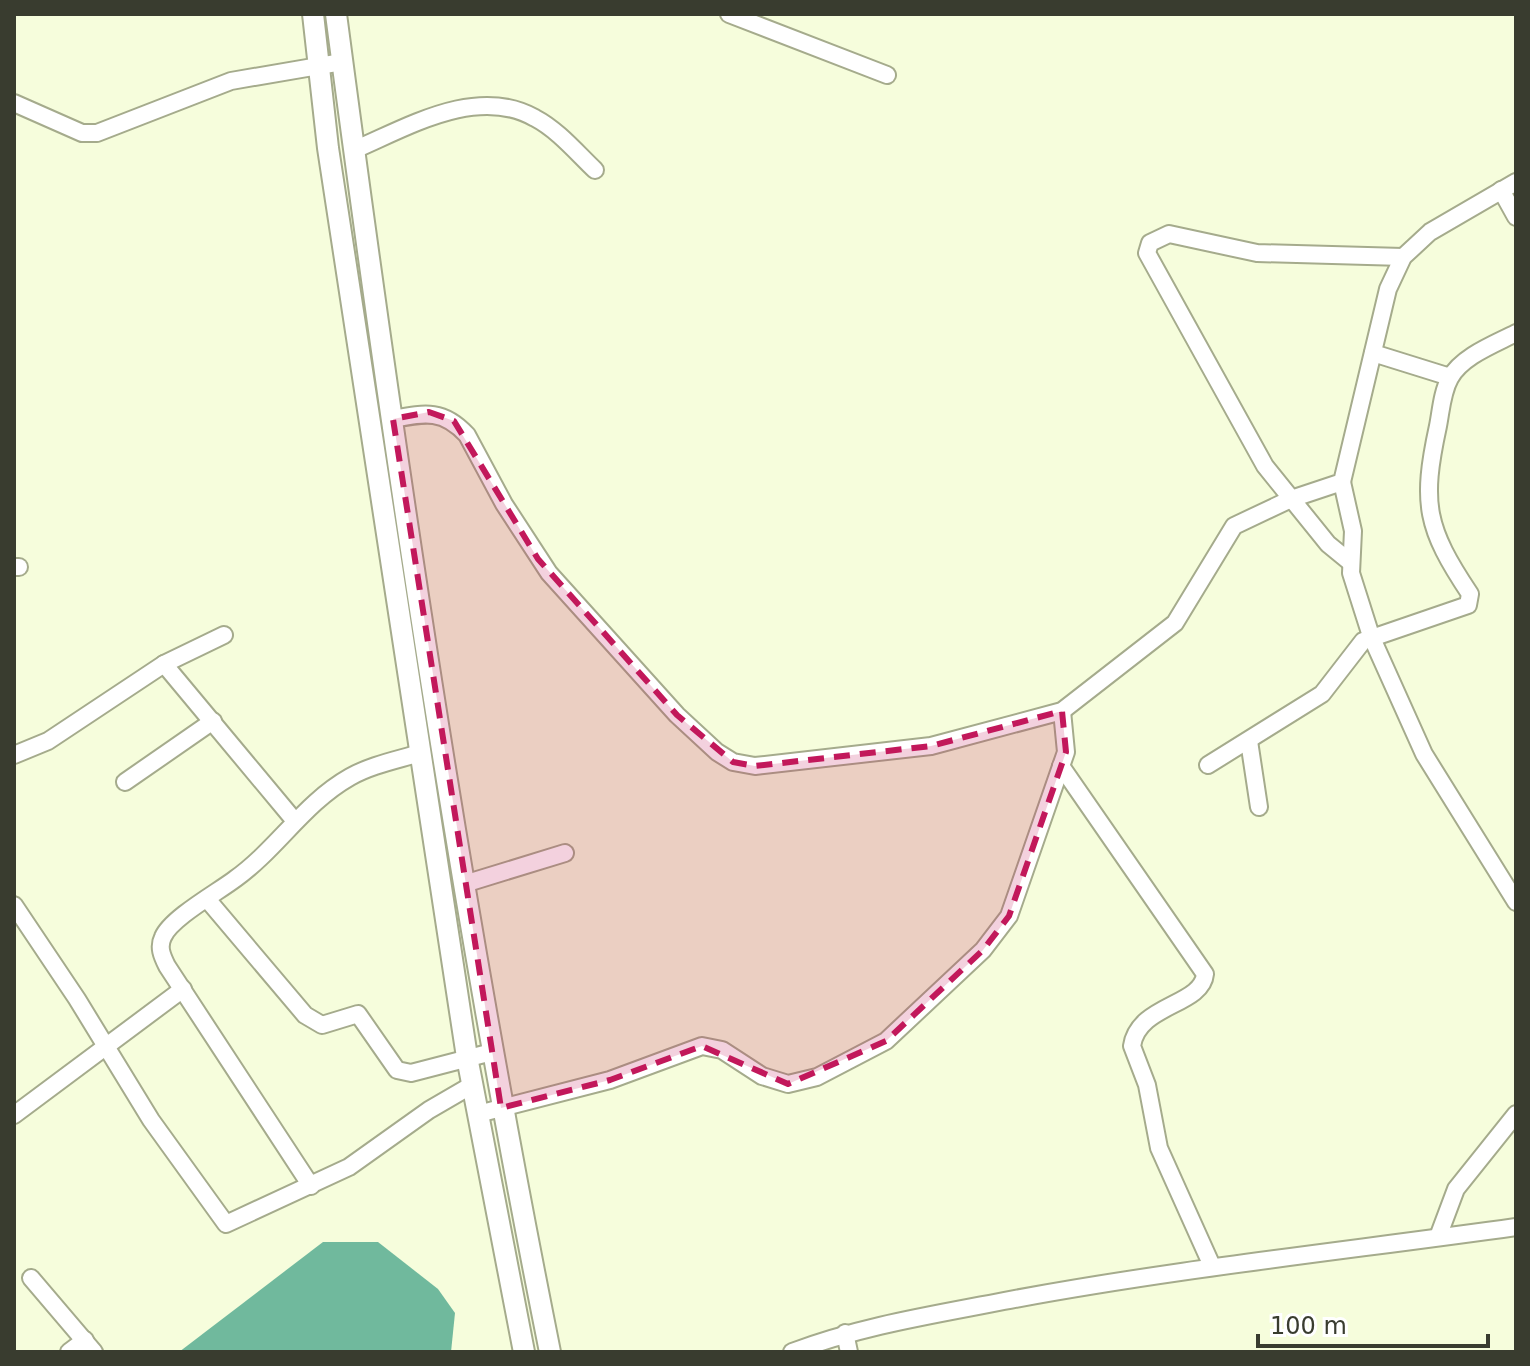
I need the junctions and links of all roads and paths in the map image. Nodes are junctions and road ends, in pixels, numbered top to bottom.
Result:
1 (313, 14) edge
2 (336, 14) edge
3 (729, 14) edge
4 (342, 62) junction
5 (319, 66) junction
6 (887, 75) dead end
7 (14, 103) edge
8 (354, 150) junction
9 (595, 170) dead end
10 (1508, 186) edge
11 (1516, 217) edge
12 (369, 252) junction
13 (345, 255) junction
14 (1403, 257) junction
15 (1516, 333) edge
16 (1373, 353) junction
17 (1450, 377) junction
18 (393, 419) junction
19 (1342, 482) junction
20 (1291, 499) junction
21 (1350, 562) junction
22 (224, 635) dead end
23 (1371, 636) junction
24 (164, 664) junction
25 (1062, 711) junction
26 (213, 721) junction
27 (1249, 741) junction
28 (420, 753) junction
29 (14, 755) edge
30 (1208, 765) dead end
31 (1061, 766) junction
32 (125, 782) dead end
33 (1259, 807) dead end
34 (294, 820) junction
35 (565, 853) dead end
36 (464, 884) junction
37 (207, 899) junction
38 (1516, 902) edge
39 (14, 905) edge
40 (19, 924) edge
41 (183, 989) junction
42 (106, 1049) junction
43 (492, 1052) junction
44 (467, 1057) junction
45 (472, 1085) junction
46 (501, 1108) junction
47 (478, 1114) junction
48 (1516, 1114) edge
49 (14, 1115) edge
50 (311, 1186) junction
51 (1516, 1227) edge
52 (1438, 1237) junction
53 (1212, 1266) junction
54 (31, 1278) dead end
55 (845, 1333) junction
56 (90, 1346) edge
57 (69, 1352) edge
58 (524, 1352) edge
59 (550, 1352) edge
60 (792, 1352) edge
61 (849, 1352) edge

1 - 5 main road
2 - 4 main road
3 - 6 street
4 - 5 street
4 - 8 main road
5 - 7 street
5 - 13 main road
8 - 9 street
8 - 12 main road
10 - 11 street
10 - 14 street
12 - 13 main road
12 - 18 main road
13 - 28 main road
14 - 16 street
14 - 20 street
15 - 17 street
16 - 17 street
16 - 19 street
17 - 23 street
18 - 25 street
18 - 36 main road
19 - 20 street
19 - 21 street
20 - 21 street
20 - 25 street
21 - 23 street
22 - 24 street
23 - 27 street
23 - 38 street
24 - 26 street
24 - 29 street
25 - 31 street
26 - 32 street
26 - 34 street
27 - 30 street
27 - 33 street
28 - 34 street
28 - 44 main road
31 - 46 street
31 - 53 street
34 - 37 street
35 - 36 street
36 - 43 main road
37 - 41 street
37 - 44 street
39 - 40 street
40 - 42 street
41 - 42 street
41 - 50 street
42 - 49 street
42 - 50 street
43 - 44 street
43 - 46 main road
44 - 45 main road
45 - 47 main road
45 - 50 street
46 - 47 street
46 - 59 main road
47 - 58 main road
48 - 52 street
51 - 52 street
52 - 53 street
53 - 55 street
54 - 56 street
55 - 60 street
55 - 61 street
56 - 57 street

